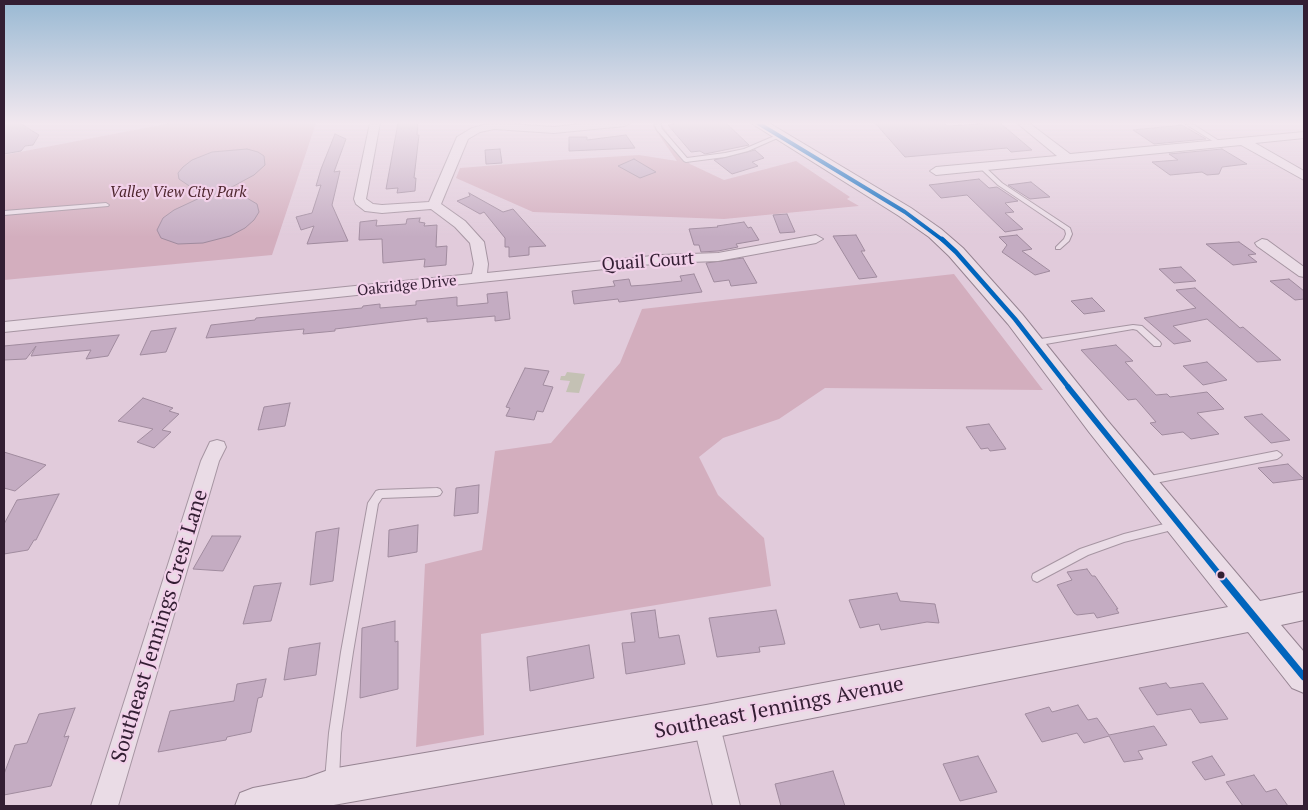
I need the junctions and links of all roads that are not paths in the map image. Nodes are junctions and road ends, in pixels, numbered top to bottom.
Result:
1 (368, 161) edge
2 (453, 161) edge
3 (821, 161) edge
4 (1041, 161) edge
5 (1277, 161) edge
6 (982, 167) junction
7 (936, 171) dead end
8 (1304, 176) edge
9 (106, 205) dead end
10 (434, 205) junction
11 (4, 213) edge
12 (816, 239) dead end
13 (1262, 243) dead end
14 (1058, 248) dead end
15 (1304, 273) edge
16 (479, 278) junction
17 (4, 327) edge
18 (1033, 343) junction
19 (1157, 344) dead end
20 (218, 447) dead end
21 (1277, 455) dead end
22 (1142, 481) junction
23 (437, 492) dead end
24 (1178, 525) junction
25 (1037, 577) dead end
26 (1304, 606) edge
27 (1254, 617) junction
28 (1304, 677) edge
29 (706, 722) junction
30 (314, 797) edge
31 (104, 806) edge
32 (253, 806) edge
33 (727, 806) edge

1 - 10 street
2 - 10 street
3 - 18 main road
4 - 6 street
5 - 8 street
6 - 7 street
6 - 14 lane
9 - 11 lane
10 - 16 street, Oakridge Drive
12 - 16 street, Quail Court
13 - 15 street
16 - 17 street, Oakridge Drive
18 - 19 lane
18 - 22 main road
20 - 31 street, Southeast Jennings Crest Lane
21 - 22 lane
22 - 24 main road
23 - 30 lane
24 - 25 lane
24 - 27 main road
26 - 27 main road, Southeast Jennings Avenue
27 - 28 main road
27 - 29 main road, Southeast Jennings Avenue
29 - 30 main road, Southeast Jennings Avenue
29 - 33 street
30 - 32 main road, Southeast Jennings Avenue

